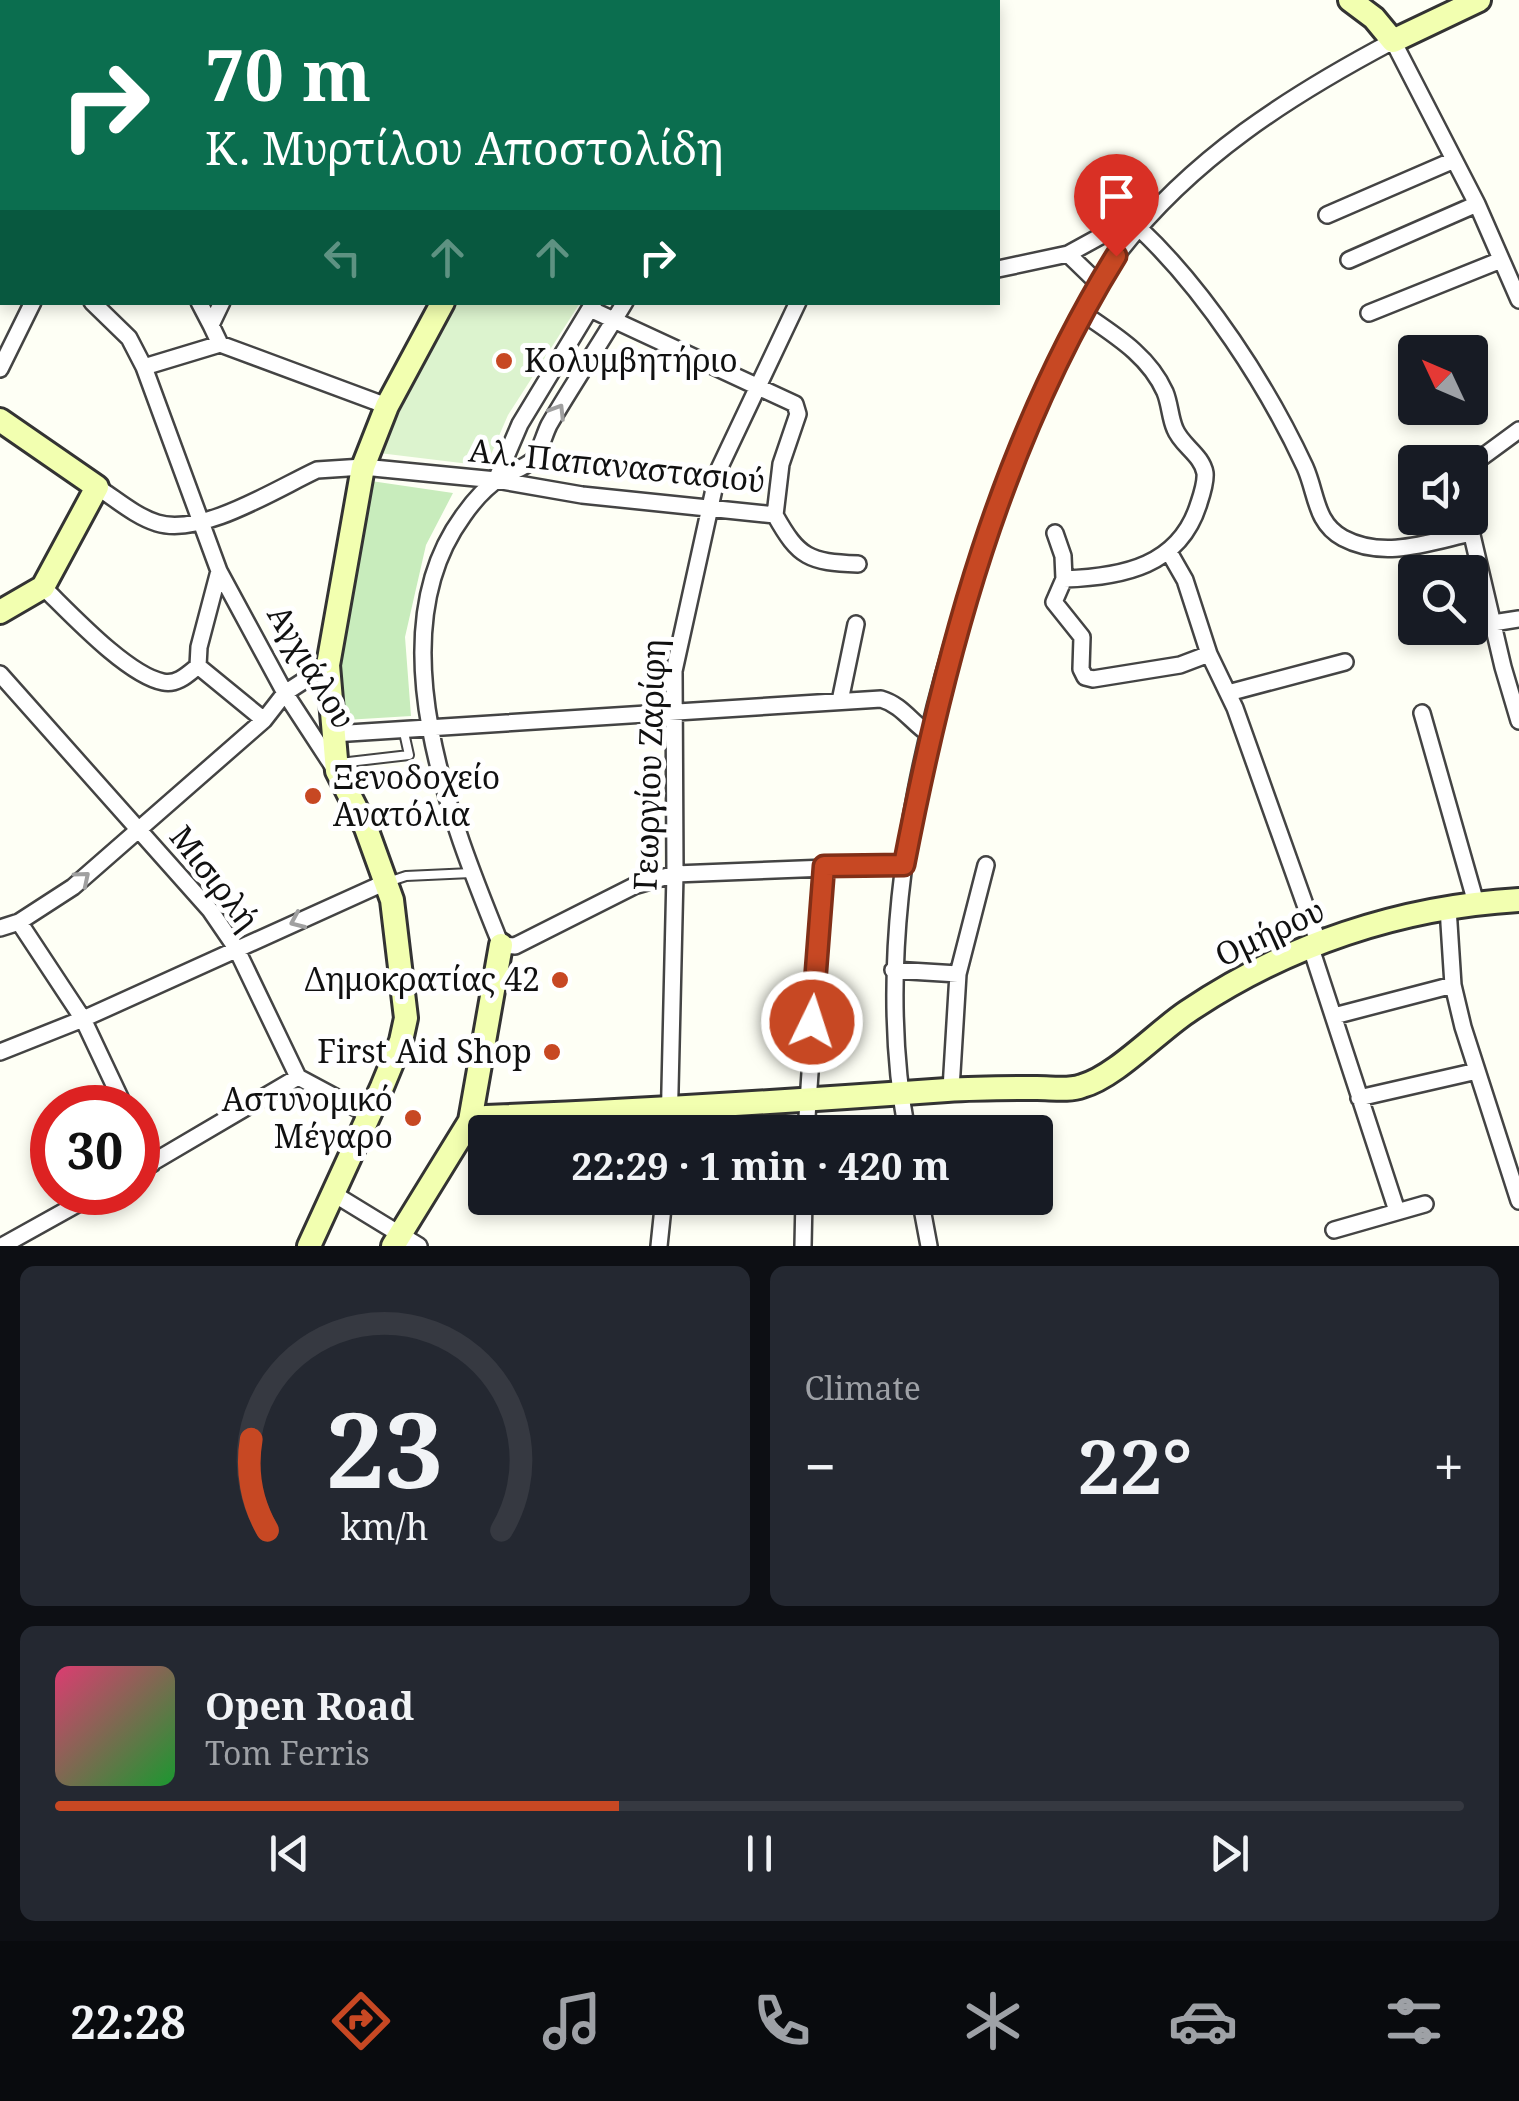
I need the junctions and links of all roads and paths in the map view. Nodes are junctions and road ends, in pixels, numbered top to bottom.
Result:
1 (1350, 0) edge
2 (1479, 0) edge
3 (1392, 41) junction
4 (1454, 160) junction
5 (1477, 204) junction
6 (1327, 215) dead end
7 (1139, 228) junction
8 (1068, 254) junction
9 (1349, 260) dead end
10 (1501, 260) junction
11 (1000, 268) edge
12 (1099, 284) junction
13 (1519, 300) edge
14 (32, 305) edge
15 (95, 305) edge
16 (201, 305) edge
17 (221, 305) edge
18 (441, 305) edge
19 (624, 305) edge
20 (797, 305) edge
21 (592, 306) edge
22 (1370, 313) dead end
23 (1084, 314) junction
24 (615, 320) junction
25 (211, 325) junction
26 (220, 344) junction
27 (144, 367) junction
28 (0, 369) edge
29 (758, 386) junction
30 (387, 406) junction
31 (0, 420) edge
32 (1519, 430) edge
33 (1488, 453) edge
34 (363, 467) junction
35 (496, 480) junction
36 (97, 487) junction
37 (709, 510) junction
38 (775, 515) junction
39 (200, 524) junction
40 (1056, 533) dead end
41 (1432, 535) edge
42 (1471, 535) edge
43 (1169, 552) junction
44 (858, 564) dead end
45 (219, 571) junction
46 (1064, 579) junction
47 (43, 587) junction
48 (0, 612) edge
49 (1519, 619) edge
50 (1493, 623) junction
51 (856, 624) dead end
52 (1210, 654) junction
53 (1519, 661) edge
54 (1345, 662) dead end
55 (328, 665) junction
56 (198, 666) junction
57 (1502, 667) junction
58 (0, 674) edge
59 (285, 693) junction
60 (1228, 694) junction
61 (840, 701) junction
62 (673, 711) junction
63 (1422, 713) dead end
64 (264, 720) junction
65 (1519, 721) edge
66 (428, 726) junction
67 (402, 728) junction
68 (333, 734) junction
69 (929, 734) junction
70 (336, 767) junction
71 (139, 829) junction
72 (986, 864) dead end
73 (904, 865) junction
74 (824, 866) junction
75 (472, 873) junction
76 (675, 874) junction
77 (386, 882) junction
78 (1519, 900) edge
79 (1476, 902) junction
80 (1448, 908) junction
81 (19, 922) junction
82 (0, 928) edge
83 (1314, 943) junction
84 (508, 946) junction
85 (236, 948) junction
86 (893, 970) junction
87 (958, 974) junction
88 (1453, 986) junction
89 (1334, 1016) junction
90 (83, 1019) junction
91 (0, 1052) edge
92 (1477, 1072) junction
93 (298, 1077) junction
94 (114, 1085) edge
95 (951, 1090) junction
96 (900, 1094) junction
97 (1360, 1098) junction
98 (807, 1100) junction
99 (369, 1115) junction
100 (486, 1115) edge
101 (670, 1115) edge
102 (709, 1115) edge
103 (807, 1115) edge
104 (904, 1115) edge
105 (468, 1153) edge
106 (1511, 1153) edge
107 (160, 1159) edge
108 (334, 1194) junction
109 (1519, 1200) edge
110 (1425, 1204) dead end
111 (1397, 1211) junction
112 (58, 1215) edge
113 (662, 1215) edge
114 (804, 1215) edge
115 (923, 1215) edge
116 (1334, 1230) dead end
117 (407, 1243) edge
118 (2, 1246) edge
119 (309, 1246) edge
120 (659, 1246) edge
121 (803, 1246) edge
122 (929, 1246) edge

1 - 3 street
2 - 3 street
3 - 4 street
3 - 7 street
4 - 5 street
4 - 6 street
5 - 9 street
5 - 10 street
7 - 8 street
7 - 12 street
7 - 41 street
8 - 11 street
8 - 12 street
10 - 13 street
10 - 22 street
12 - 23 street
14 - 28 street
15 - 27 street, Αγχιάλου
16 - 25 street
17 - 25 street
18 - 30 street
19 - 24 street
20 - 29 street, Γεωργίου Ζαρίφη
21 - 24 street
21 - 35 street
23 - 43 street
23 - 69 street
24 - 29 street
35 -> 24 street
25 - 26 street
26 - 27 street
26 - 30 street
27 - 39 street, Αγχιάλου
29 - 37 street, Γεωργίου Ζαρίφη
29 - 38 street, Αλ. Παπαναστασιού
30 - 34 street
31 - 36 street
32 - 33 street
34 - 35 street, Αλ. Παπαναστασιού
34 - 39 street, Αλ. Παπαναστασιού
34 - 55 street
35 - 37 street, Αλ. Παπαναστασιού
35 - 66 street
36 - 39 street
36 - 47 street
37 - 38 street, Αλ. Παπαναστασιού
37 - 62 street, Γεωργίου Ζαρίφη
38 - 44 street
39 - 45 street, Αγχιάλου
40 - 46 street
42 - 50 street
43 - 46 street
43 - 52 street
45 - 56 street
45 - 59 street, Αγχιάλου
46 - 52 street
47 - 48 street
47 - 56 street
49 - 50 street
50 - 57 street
51 - 61 street
52 - 60 street
53 - 57 street
54 - 60 street
55 - 59 street
55 - 68 street
56 - 64 street
57 - 65 street
58 - 71 street, Μισιρλή
59 - 64 street
59 - 70 street, Αγχιάλου
60 - 83 street
61 - 62 street
61 - 69 street
62 - 66 street
62 - 76 street, Γεωργίου Ζαρίφη
63 - 79 street
64 - 71 street
66 - 67 street
66 - 75 street
67 - 68 street
67 - 70 lane
68 - 70 street
69 - 73 street
70 - 77 street, Αγχιάλου
81 -> 71 street
71 - 85 street, Μισιρλή
72 - 87 street
73 - 74 street
73 - 86 street
74 - 76 street
74 - 98 street
75 - 77 lane
75 - 84 street
76 - 84 street
76 - 101 street, Γεωργίου Ζαρίφη
77 -> 85 street
77 - 99 street, Αγχιάλου
78 - 79 street, Ομήρου
79 - 80 street, Ομήρου
80 - 83 street, Ομήρου
80 - 88 street
81 - 82 street
81 - 90 street
83 - 89 street
83 - 95 street, Ομήρου
84 - 100 street
84 - 117 street
85 - 90 street
85 - 93 street, Μισιρλή
86 - 87 street
86 - 96 street
87 - 95 street
88 - 89 street
88 - 92 street
89 - 97 street
90 - 91 street
90 - 94 street
92 - 97 street
92 - 106 street
93 - 99 street
93 - 107 street
95 - 96 street
96 - 98 street
96 - 104 street
97 - 111 street
98 - 102 street
98 - 103 street
99 - 108 street, Αγχιάλου
105 - 117 street
106 - 109 street
108 - 117 street
108 - 119 street, Αγχιάλου
110 - 111 street
111 - 116 street
112 - 118 street
113 - 120 street
114 - 121 street
115 - 122 street

